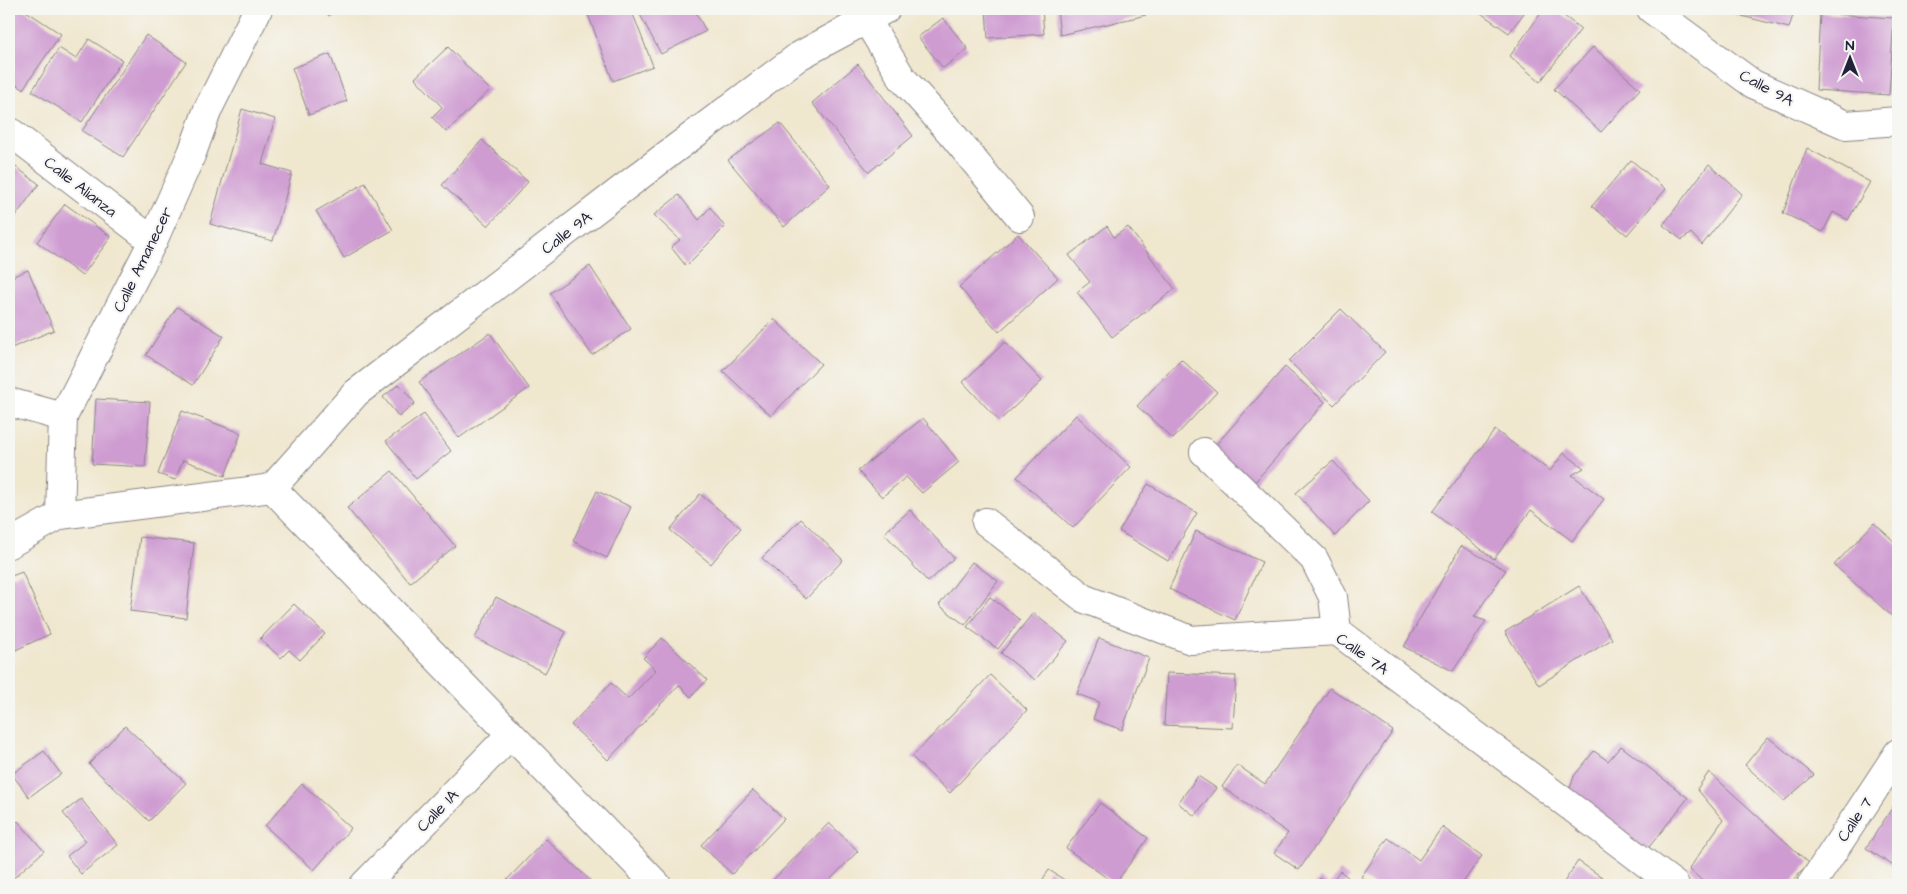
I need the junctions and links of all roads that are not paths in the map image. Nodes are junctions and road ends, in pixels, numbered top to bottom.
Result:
1 (258, 9) edge
2 (1651, 9) edge
3 (876, 14) edge
4 (1898, 121) edge
5 (9, 131) edge
6 (1020, 216) dead end
7 (153, 241) junction
8 (9, 402) edge
9 (63, 416) junction
10 (1204, 452) dead end
11 (272, 488) junction
12 (60, 516) junction
13 (986, 522) dead end
14 (9, 544) edge
15 (1337, 631) junction
16 (510, 735) junction
17 (1898, 753) edge
18 (364, 885) edge
19 (657, 885) edge
20 (1675, 885) edge
21 (1811, 885) edge

1 - 7 street, Calle Amanecer
2 - 4 street, Calle 9A
3 - 6 street
3 - 11 street, Calle 9A
5 - 7 street, Calle Alianza
7 - 9 street, Calle Amanecer
8 - 9 street
9 - 12 street, Calle Amanecer
10 - 15 street
11 - 12 street
11 - 16 street
12 - 14 street
13 - 15 street, Calle 7A
15 - 20 street, Calle 7A
16 - 18 street, Calle 1A
16 - 19 street
17 - 21 street, Calle 7

